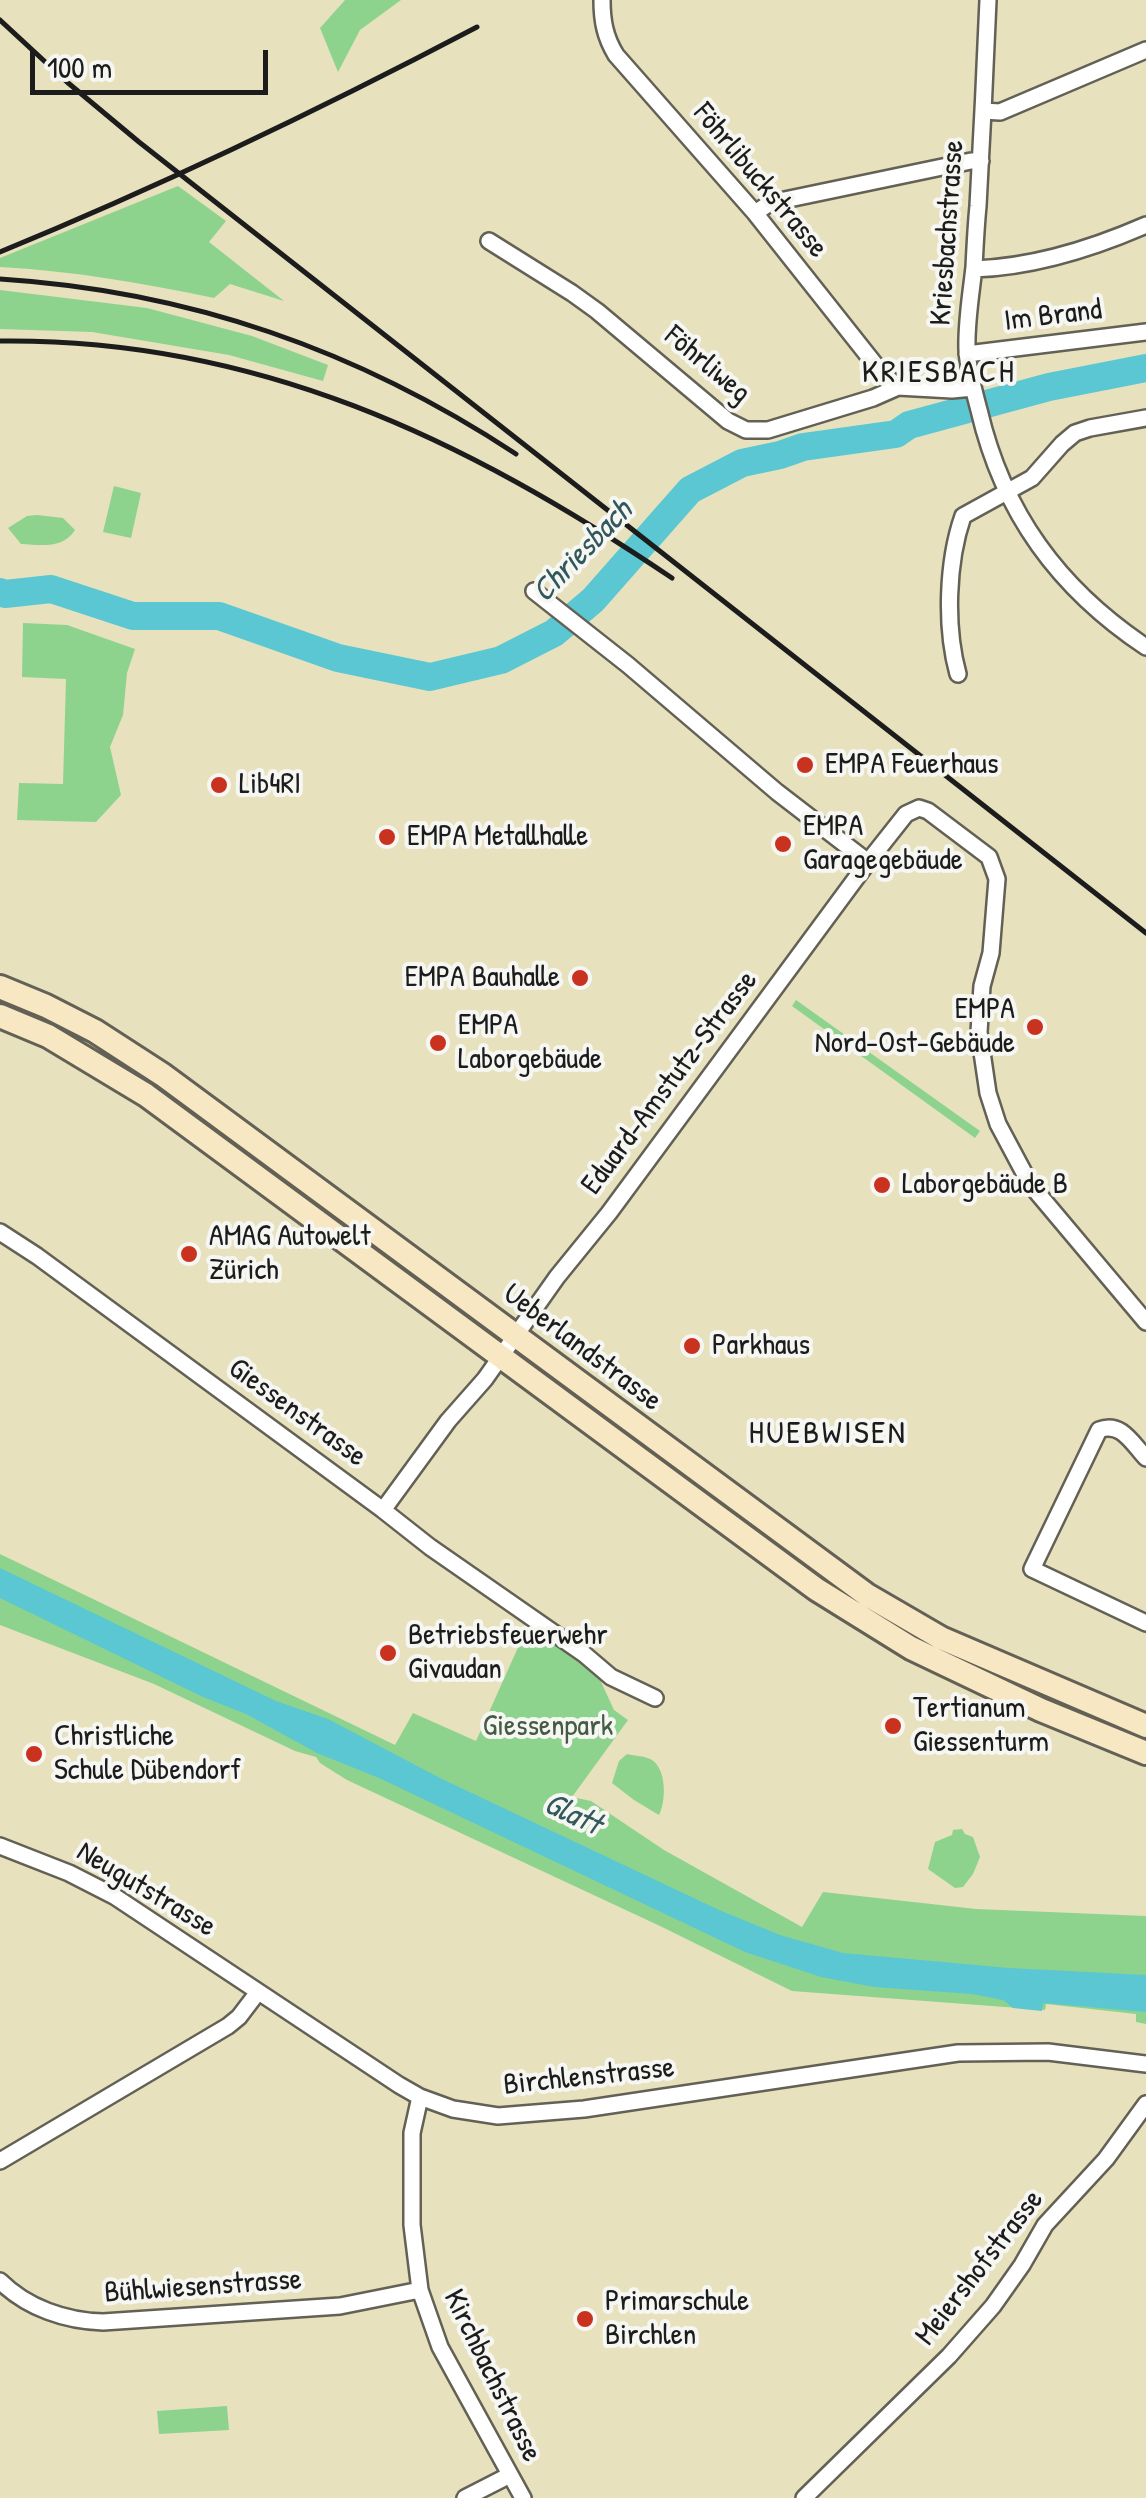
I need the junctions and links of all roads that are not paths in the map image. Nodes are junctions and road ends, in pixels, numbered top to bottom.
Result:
1 (602, 0) edge
2 (988, 0) edge
3 (1146, 50) edge
4 (984, 111) junction
5 (981, 162) junction
6 (755, 213) junction
7 (1146, 225) edge
8 (490, 241) dead end
9 (974, 268) junction
10 (1146, 332) edge
11 (968, 354) junction
12 (898, 387) junction
13 (974, 391) junction
14 (1146, 418) edge
15 (1007, 494) junction
16 (534, 591) dead end
17 (1146, 647) edge
18 (958, 674) dead end
19 (868, 862) junction
20 (0, 987) edge
21 (0, 1016) edge
22 (0, 1232) edge
23 (1143, 1313) edge
24 (515, 1335) junction
25 (500, 1357) junction
26 (1146, 1458) edge
27 (383, 1510) junction
28 (1146, 1622) edge
29 (655, 1698) dead end
30 (1146, 1726) edge
31 (1146, 1753) edge
32 (0, 1846) edge
33 (258, 1992) junction
34 (1146, 2064) edge
35 (420, 2097) junction
36 (1146, 2104) edge
37 (0, 2161) edge
38 (0, 2281) edge
39 (420, 2290) junction
40 (510, 2475) junction
41 (465, 2498) edge
42 (523, 2498) edge
43 (804, 2498) edge

1 - 6 street, Föhrlibuckstrasse
2 - 4 street, Kriesbachstrasse
3 - 4 street
4 - 5 street, Kriesbachstrasse
5 - 6 street
5 - 9 street, Kriesbachstrasse
6 - 12 street, Föhrlibuckstrasse
7 - 9 street
8 - 12 street, Föhrliweg
9 - 11 street, Kriesbachstrasse
10 - 11 street, Im Brand
11 - 13 street, Kriesbachstrasse
12 - 13 street, Föhrliweg
13 - 15 street, Kriesbachstrasse
14 - 15 street
15 - 17 street, Kriesbachstrasse
15 - 18 street
16 - 19 street
19 - 23 street, Eduard-Amstutz-Strasse
19 - 24 street, Eduard-Amstutz-Strasse
20 - 24 main road, Ueberlandstrasse
21 - 25 main road, Ueberlandstrasse
22 - 27 street, Giessenstrasse
24 - 25 street
24 - 30 main road, Ueberlandstrasse
25 - 27 street
25 - 31 main road, Ueberlandstrasse
26 - 28 street
27 - 29 street, Giessenstrasse
32 - 33 street, Neugutstrasse
33 - 35 street, Birchlenstrasse
33 - 37 street
34 - 35 street, Birchlenstrasse
35 - 39 street, Kirchbachstrasse
36 - 43 street, Meiershofstrasse
38 - 39 street, Bühlwiesenstrasse
39 - 40 street, Kirchbachstrasse
40 - 41 street
40 - 42 street, Kirchbachstrasse

